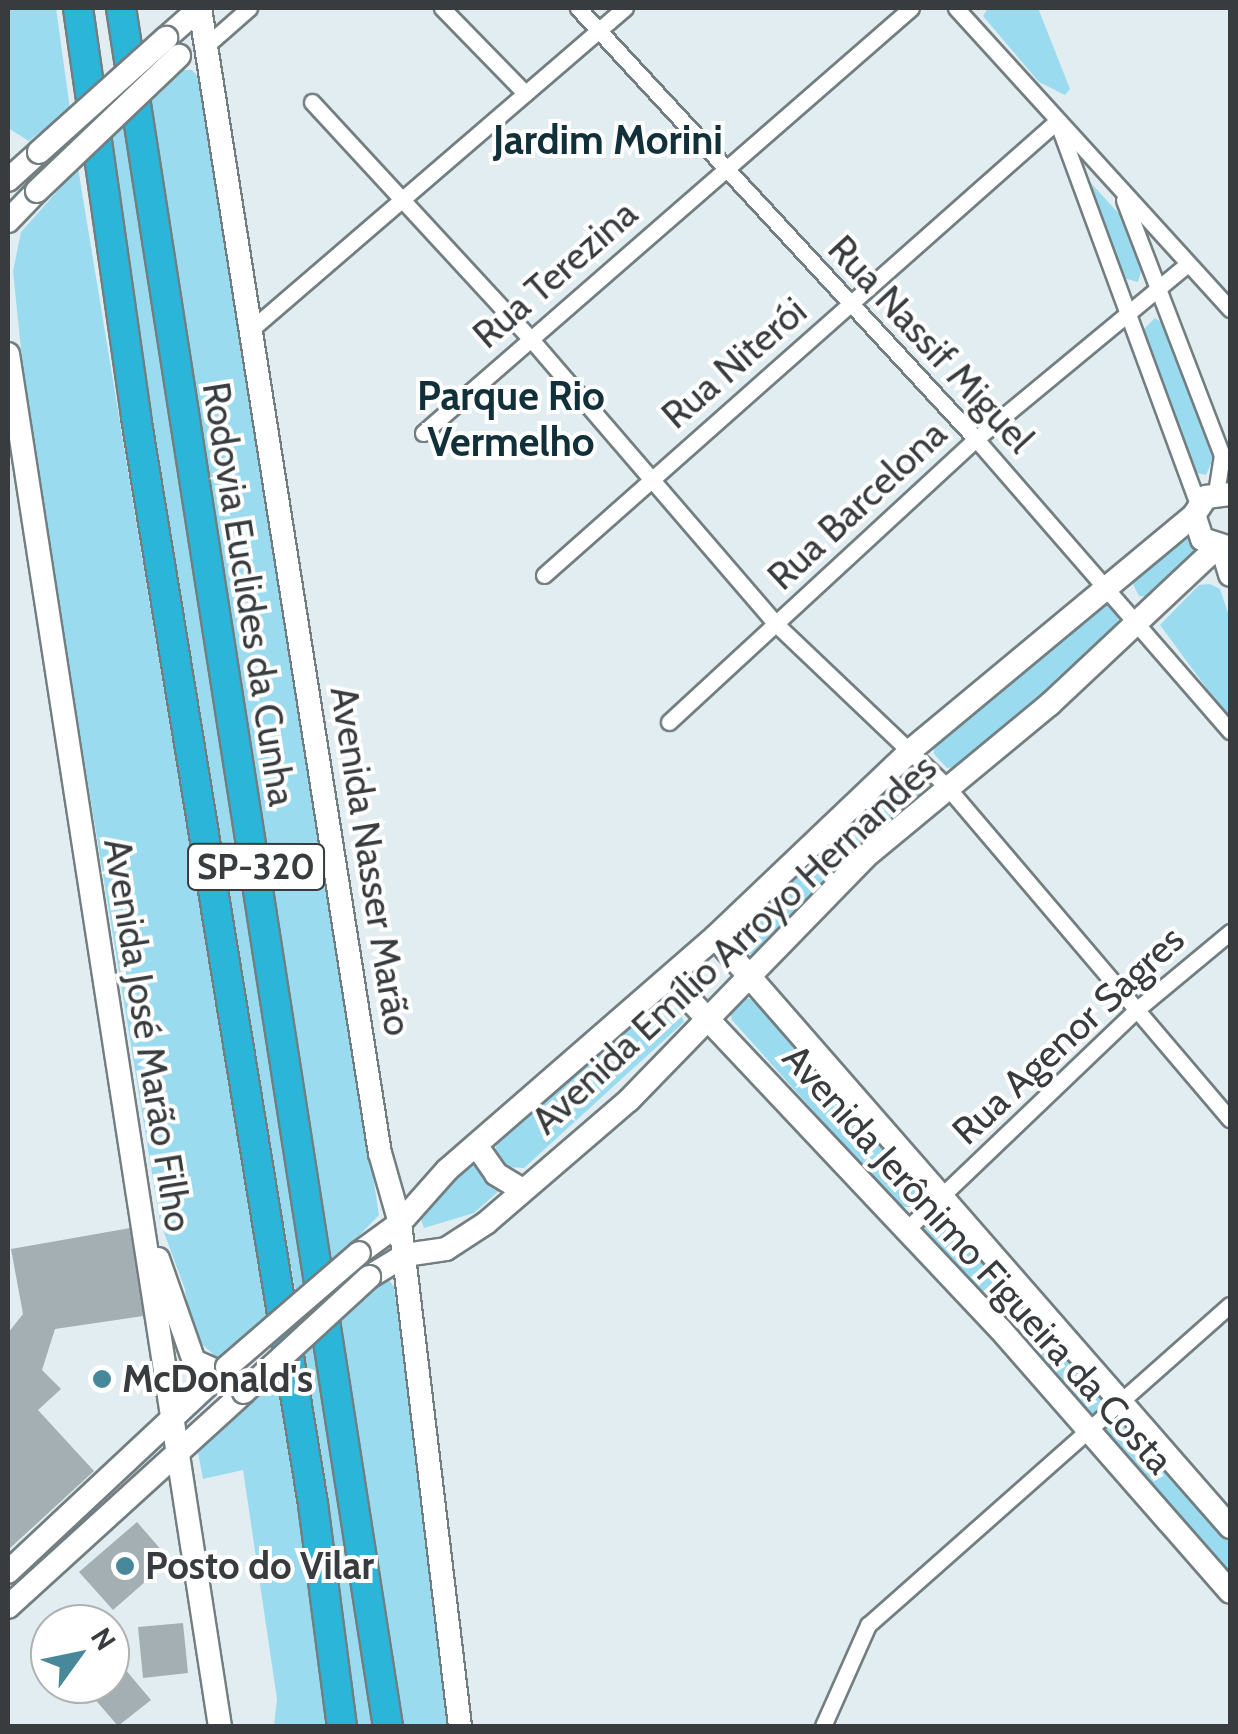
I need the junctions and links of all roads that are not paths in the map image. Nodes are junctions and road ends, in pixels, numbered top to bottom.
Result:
1 (78, 8) edge
2 (121, 8) edge
3 (200, 8) edge
4 (249, 8) edge
5 (442, 8) edge
6 (578, 8) edge
7 (625, 8) edge
8 (911, 8) edge
9 (956, 8) edge
10 (598, 30) junction
11 (207, 44) junction
12 (172, 47) junction
13 (525, 93) junction
14 (312, 102) dead end
15 (1057, 121) junction
16 (25, 155) edge
17 (726, 170) junction
18 (8, 180) edge
19 (1123, 195) junction
20 (403, 200) junction
21 (8, 221) edge
22 (1186, 265) junction
23 (1154, 290) junction
24 (850, 305) junction
25 (1230, 309) edge
26 (1126, 314) junction
27 (255, 326) junction
28 (530, 338) junction
29 (8, 354) edge
30 (423, 434) dead end
31 (976, 439) junction
32 (649, 482) junction
33 (1216, 497) edge
34 (1223, 547) edge
35 (544, 575) dead end
36 (1230, 575) edge
37 (1106, 583) junction
38 (1139, 620) junction
39 (776, 624) junction
40 (669, 722) dead end
41 (1230, 730) edge
42 (910, 751) junction
43 (948, 788) junction
44 (1230, 932) edge
45 (715, 937) junction
46 (669, 978) junction
47 (750, 978) junction
48 (1136, 1010) junction
49 (711, 1019) junction
50 (1230, 1119) edge
51 (476, 1145) junction
52 (134, 1179) junction
53 (523, 1190) junction
54 (939, 1199) junction
55 (400, 1224) junction
56 (907, 1228) junction
57 (405, 1255) junction
58 (1230, 1305) edge
59 (224, 1370) junction
60 (1122, 1404) junction
61 (174, 1413) junction
62 (1090, 1430) junction
63 (180, 1444) junction
64 (76, 1510) junction
65 (1230, 1527) edge
66 (94, 1530) junction
67 (8, 1572) edge
68 (1230, 1592) edge
69 (8, 1607) edge
70 (220, 1726) edge
71 (342, 1726) edge
72 (388, 1726) edge
73 (460, 1726) edge
74 (823, 1726) edge

1 - 71 highway, SP-320
2 - 72 highway, Rodovia Euclides da Cunha / SP-320
3 - 11 main road, Avenida Nasser Marão
3 - 12 main road
4 - 11 street
5 - 13 street
6 - 10 street, Rua Nassif Miguel
7 - 10 street
8 - 17 street, Rua Terezina
9 - 15 street
10 - 13 street
10 - 17 street, Rua Nassif Miguel
11 - 12 main road
11 - 27 main road, Avenida Nasser Marão
12 - 16 main road, bridge
12 - 21 main road, bridge
13 - 20 street
14 - 20 street
15 - 19 street
15 - 24 street, Rua Niterói
15 - 26 street
16 - 18 main road
17 - 24 street, Rua Nassif Miguel
17 - 28 street, Rua Terezina
19 - 22 street
19 - 23 street
20 - 27 street
20 - 28 street
22 - 23 street, Rua Barcelona
22 - 25 street
23 - 26 street, Rua Barcelona
23 - 33 street
24 - 31 street, Rua Nassif Miguel
24 - 32 street, Rua Niterói
26 - 31 street, Rua Barcelona
26 - 33 street
27 - 55 main road, Avenida Nasser Marão
28 - 30 street, Rua Terezina
28 - 32 street
29 - 52 main road, Avenida José Marão Filho
31 - 37 street, Rua Nassif Miguel
31 - 39 street, Rua Barcelona
32 - 35 street, Rua Niterói
32 - 39 street
33 - 34 main road
33 - 37 main road, Avenida Emílio Arroyo Hernandes
34 - 36 main road
34 - 38 main road, Avenida Emílio Arroyo Hernandes
37 - 38 street, Rua Nassif Miguel
37 - 42 main road, Avenida Emílio Arroyo Hernandes
38 - 41 street, Rua Nassif Miguel
38 - 43 main road, Avenida Emílio Arroyo Hernandes
39 - 40 street, Rua Barcelona
39 - 42 street
42 - 43 street
42 - 45 main road, Avenida Emílio Arroyo Hernandes
43 - 47 main road, Avenida Emílio Arroyo Hernandes
43 - 48 street
44 - 48 street, Rua Agenor Sagres
45 - 46 main road, Avenida Emílio Arroyo Hernandes
45 - 47 main road, Avenida Jerônimo Figueira da Costa
46 - 49 main road, Avenida Jerônimo Figueira da Costa
46 - 51 main road, Avenida Emílio Arroyo Hernandes
47 - 49 main road, Avenida Emílio Arroyo Hernandes
47 - 54 main road, Avenida Jerônimo Figueira da Costa
48 - 50 street
48 - 54 street, Rua Agenor Sagres
49 - 53 main road, Avenida Emílio Arroyo Hernandes
49 - 56 main road, Avenida Jerônimo Figueira da Costa
51 - 53 main road
51 - 55 main road, Avenida Emílio Arroyo Hernandes
52 - 59 main road
52 - 61 main road, Avenida José Marão Filho
53 - 57 main road, Avenida Emílio Arroyo Hernandes
54 - 56 street, Rua Agenor Sagres
54 - 60 main road, Avenida Jerônimo Figueira da Costa
55 - 57 main road, Avenida Nasser Marão
55 - 59 main road, Avenida Emílio Arroyo Hernandes, bridge
56 - 62 main road, Avenida Jerônimo Figueira da Costa
57 - 63 main road, Avenida Emílio Arroyo Hernandes, bridge
57 - 73 main road, Avenida Nasser Marão
58 - 60 street
59 - 61 main road, Avenida Emílio Arroyo Hernandes
60 - 62 street
60 - 65 main road, Avenida Jerônimo Figueira da Costa
61 - 63 main road, Avenida José Marão Filho
61 - 64 main road, Avenida Emílio Arroyo Hernandes
62 - 68 main road, Avenida Jerônimo Figueira da Costa
62 - 74 street
63 - 66 main road, Avenida Emílio Arroyo Hernandes
63 - 70 main road, Avenida José Marão Filho
64 - 66 main road
64 - 67 main road, Avenida Emílio Arroyo Hernandes
66 - 69 main road, Avenida Emílio Arroyo Hernandes

